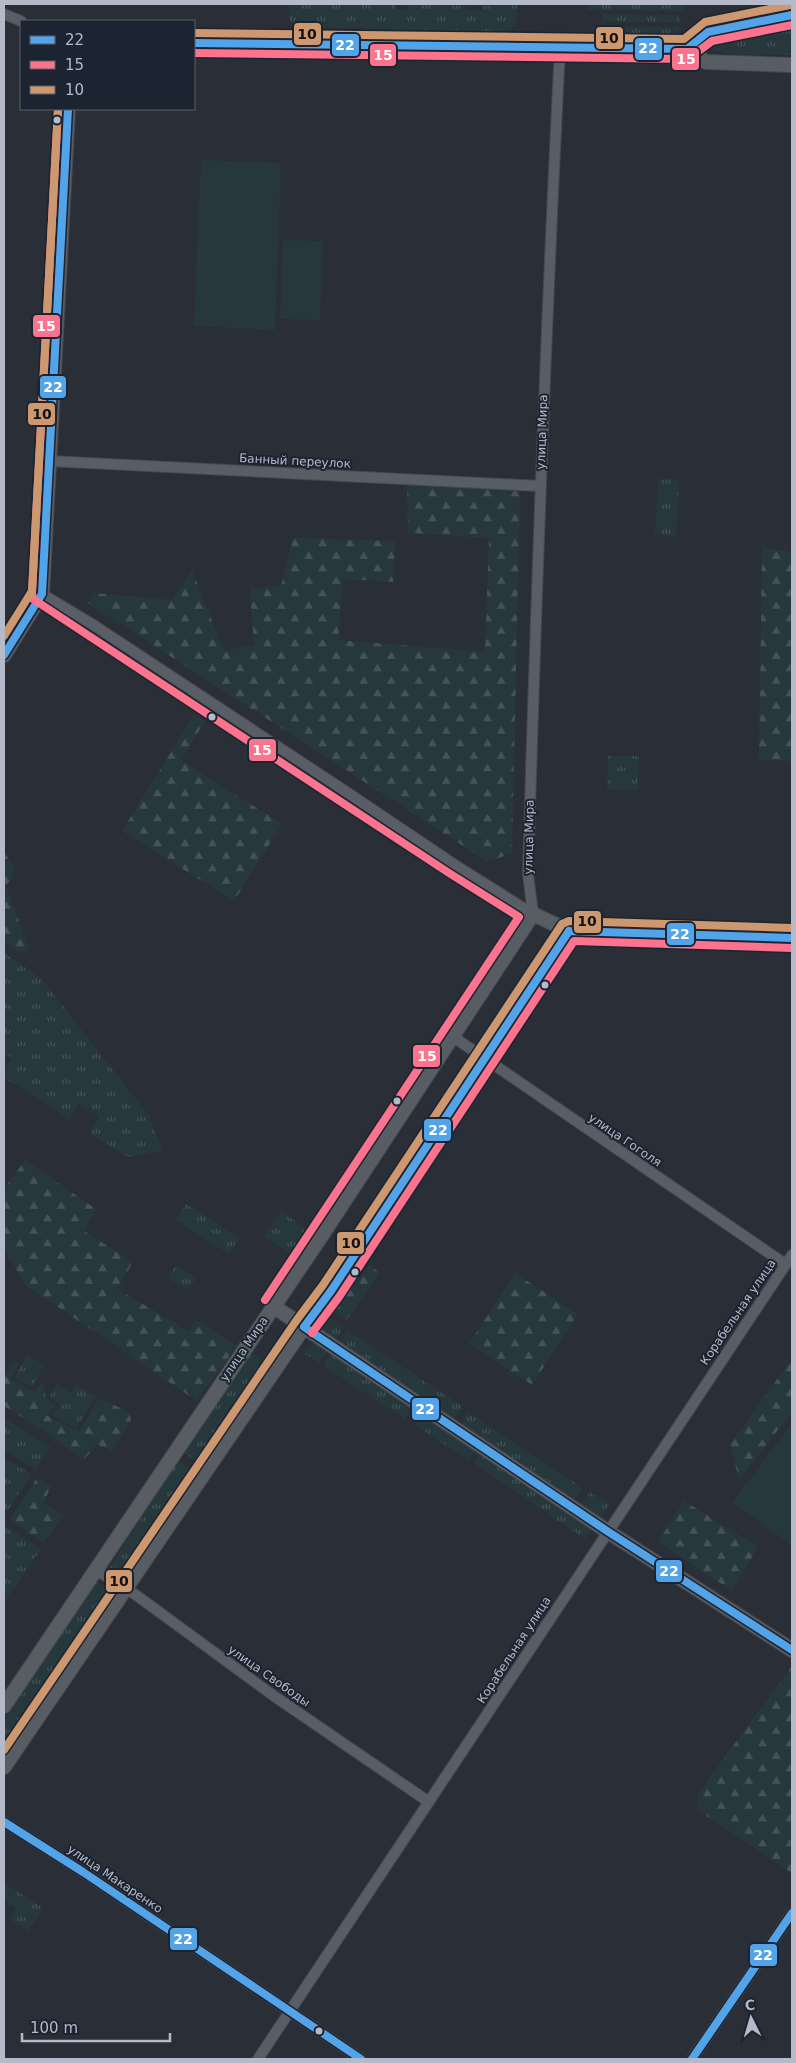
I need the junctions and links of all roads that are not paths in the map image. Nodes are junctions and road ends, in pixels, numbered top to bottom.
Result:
1 (4, 14) edge
2 (792, 15) edge
3 (20, 20) edge
4 (195, 43) edge
5 (560, 48) junction
6 (687, 49) junction
7 (792, 66) edge
8 (68, 110) edge
9 (49, 461) junction
10 (540, 486) junction
11 (42, 594) junction
12 (4, 655) edge
13 (533, 914) junction
14 (569, 931) junction
15 (792, 938) edge
16 (452, 1036) junction
17 (484, 1060) junction
18 (792, 1255) edge
19 (786, 1264) junction
20 (273, 1306) junction
21 (304, 1327) junction
22 (607, 1531) junction
23 (96, 1570) junction
24 (124, 1589) junction
25 (792, 1650) edge
26 (4, 1706) edge
27 (4, 1767) edge
28 (429, 1802) junction
29 (4, 1822) edge
30 (792, 1913) edge
31 (290, 2012) junction
32 (258, 2059) edge
33 (361, 2059) edge
34 (692, 2059) edge

1 - 3 street
2 - 6 main road
4 - 5 main road
5 - 6 main road
5 - 10 street, улица Мира
6 - 7 main road
8 - 9 main road
9 - 10 street, Банный переулок
9 - 11 main road
10 - 13 street, улица Мира
11 - 12 main road
11 - 13 street
13 - 14 main road
13 - 16 main road, улица Мира
14 - 15 main road
14 - 17 main road
16 - 17 street, улица Гоголя
16 - 20 main road, улица Мира
17 - 19 street, улица Гоголя
17 - 21 main road
18 - 19 street, Корабельная улица
19 - 22 street, Корабельная улица
20 - 21 main road
20 - 23 main road, улица Мира
21 - 22 main road
21 - 24 main road
22 - 25 main road
22 - 28 street, Корабельная улица
23 - 24 street, улица Свободы
23 - 26 main road, улица Мира
24 - 27 main road
24 - 28 street, улица Свободы
28 - 31 street, Корабельная улица
29 - 31 street, улица Макаренко
30 - 34 street
31 - 32 street, Корабельная улица
31 - 33 street, улица Макаренко

